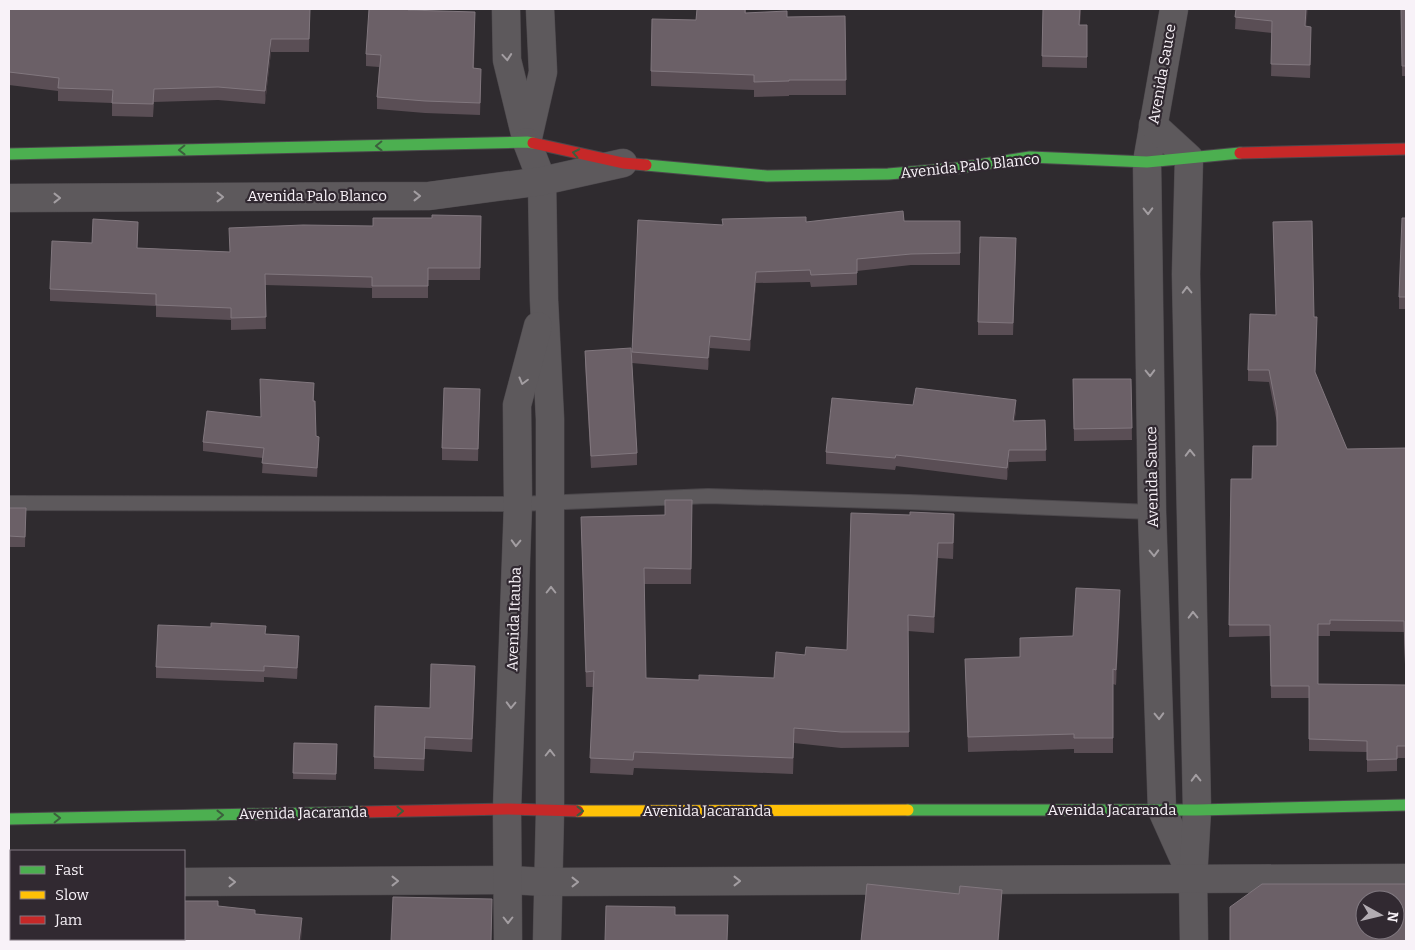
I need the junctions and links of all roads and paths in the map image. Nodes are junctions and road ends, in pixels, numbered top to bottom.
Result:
1 (506, 9) edge
2 (540, 9) edge
3 (1174, 9) edge
4 (1153, 125) junction
5 (527, 142) junction
6 (1406, 149) edge
7 (9, 154) edge
8 (1189, 158) junction
9 (1147, 162) junction
10 (623, 163) junction
11 (542, 181) junction
12 (9, 198) edge
13 (544, 300) junction
14 (551, 503) junction
15 (9, 504) edge
16 (518, 504) junction
17 (1152, 512) junction
18 (1406, 805) edge
19 (507, 810) junction
20 (1162, 810) junction
21 (1197, 810) junction
22 (550, 811) junction
23 (9, 819) edge
24 (1406, 878) edge
25 (1193, 879) junction
26 (508, 880) junction
27 (185, 882) edge
28 (547, 882) junction
29 (508, 941) edge
30 (547, 941) edge
31 (1194, 941) edge

1 -> 5 street, Avenida Itauba
2 - 5 street
3 - 4 street, Avenida Sauce
4 - 8 street
4 - 9 street, Avenida Sauce
5 -> 7 street, Avenida Palo Blanco
10 -> 5 street, Avenida Palo Blanco
5 - 11 street, Avenida Itauba
6 - 8 street, Avenida Palo Blanco
8 - 9 street, Avenida Palo Blanco
21 -> 8 street
9 - 10 street, Avenida Palo Blanco
9 -> 17 street, Avenida Sauce
10 - 11 street, Avenida Palo Blanco
12 -> 11 street, Avenida Palo Blanco
11 - 13 street, Avenida Itauba
13 - 14 street, Avenida Itauba
13 -> 16 street, Avenida Itauba
14 - 16 lane
14 - 17 lane
22 -> 14 street, Avenida Itauba
15 - 16 lane
16 -> 19 street, Avenida Itauba
17 -> 20 street, Avenida Sauce
18 - 21 street, Avenida Jacaranda
19 - 22 street, Avenida Jacaranda
23 -> 19 street, Avenida Jacaranda
19 - 26 street, Avenida Itauba
20 - 21 street, Avenida Jacaranda
22 -> 20 street, Avenida Jacaranda
20 - 25 street, Avenida Sauce
21 - 25 street
22 - 28 street, Avenida Itauba
24 - 25 street
28 -> 25 street
25 - 31 street, Avenida Sauce
27 -> 26 street
26 - 28 street
26 -> 29 street, Avenida Itauba
28 - 30 street, Avenida Itauba

